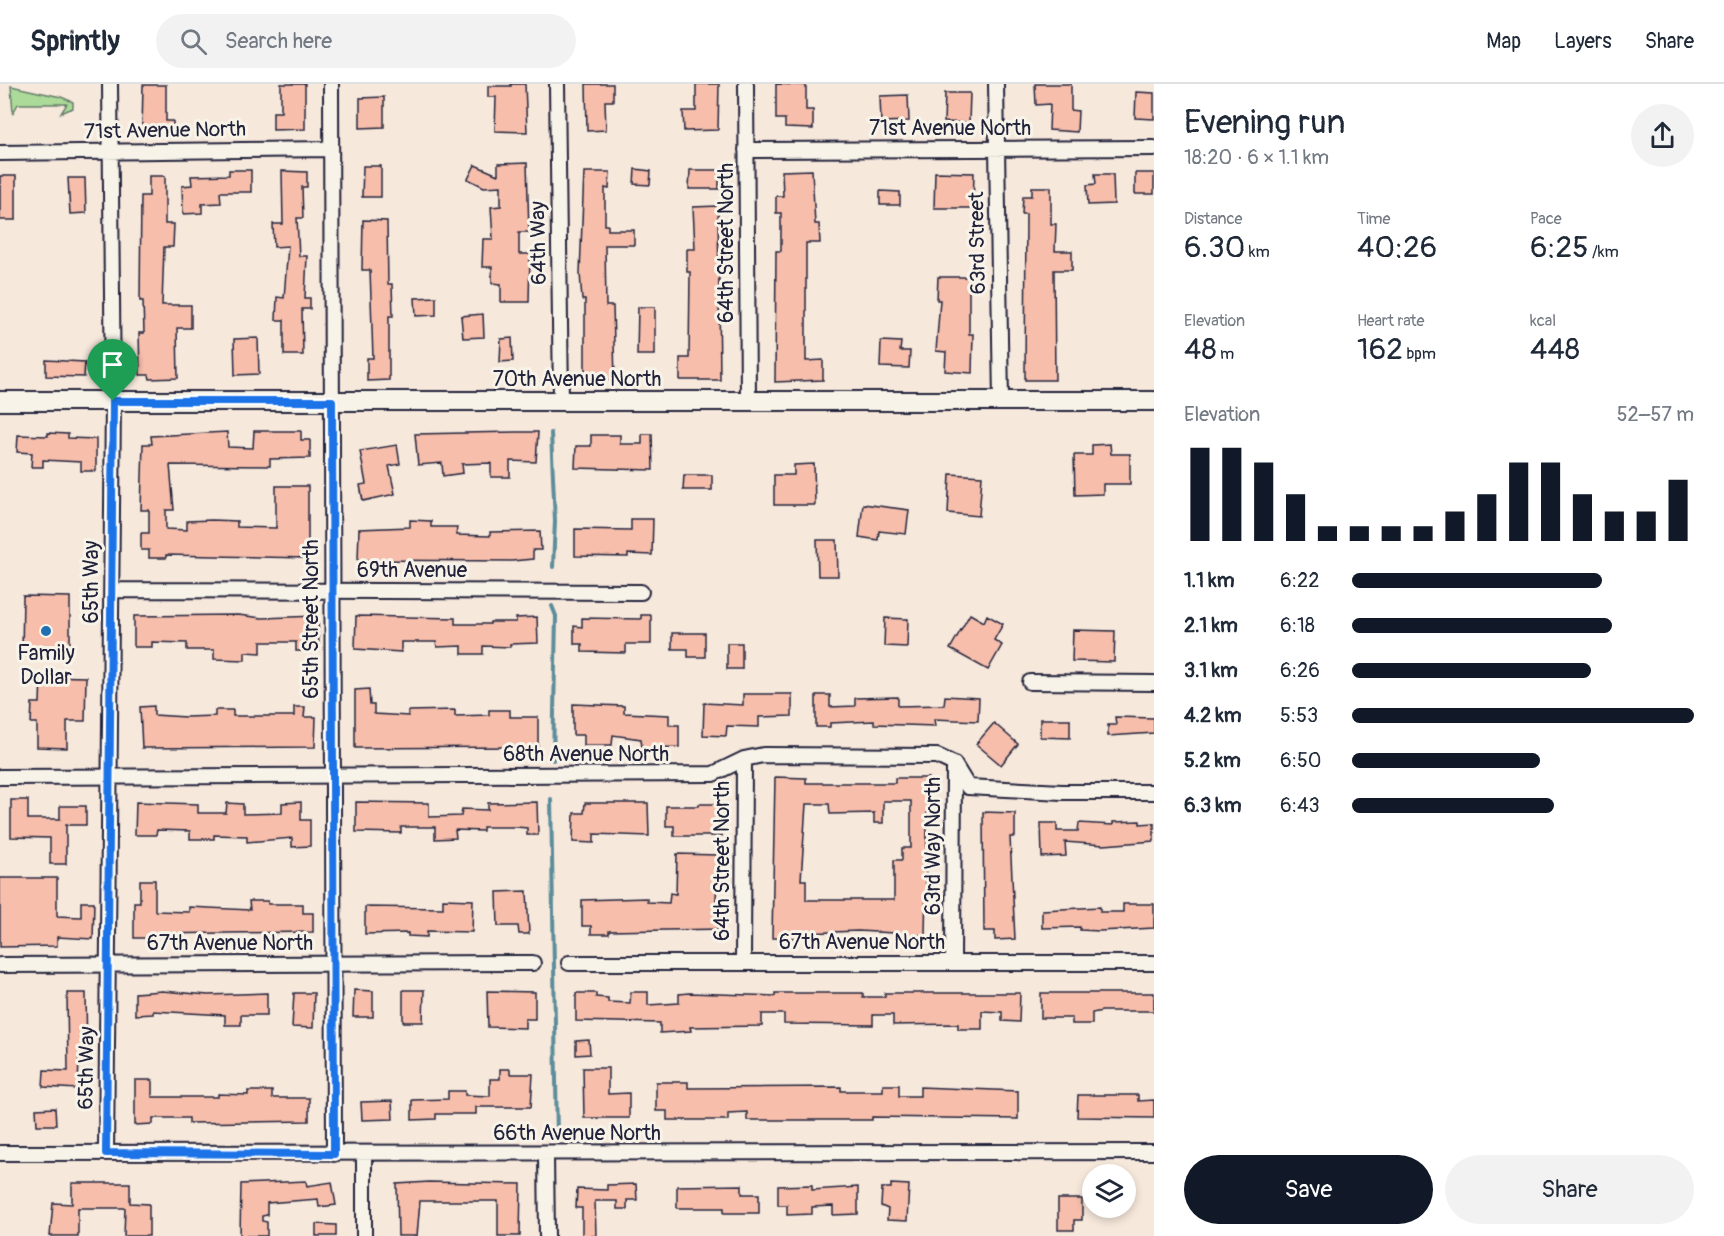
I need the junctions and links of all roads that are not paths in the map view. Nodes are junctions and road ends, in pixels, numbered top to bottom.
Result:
1 (110, 84) edge
2 (331, 84) edge
3 (557, 84) edge
4 (746, 84) edge
5 (996, 84) edge
6 (1154, 148) edge
7 (331, 149) junction
8 (996, 149) junction
9 (746, 150) junction
10 (110, 152) junction
11 (0, 153) edge
12 (0, 401) edge
13 (113, 401) junction
14 (332, 401) junction
15 (561, 401) junction
16 (748, 401) junction
17 (1001, 401) junction
18 (1154, 401) edge
19 (112, 590) junction
20 (332, 590) junction
21 (641, 592) dead end
22 (1030, 682) dead end
23 (1154, 683) edge
24 (744, 759) junction
25 (954, 765) junction
26 (0, 777) edge
27 (110, 777) junction
28 (333, 777) junction
29 (1154, 792) edge
30 (533, 963) dead end
31 (570, 963) dead end
32 (743, 963) junction
33 (953, 963) junction
34 (1154, 963) edge
35 (333, 964) junction
36 (0, 965) edge
37 (108, 965) junction
38 (1154, 1152) edge
39 (0, 1153) edge
40 (106, 1153) junction
41 (334, 1154) junction
42 (364, 1154) junction
43 (546, 1155) junction
44 (364, 1236) edge
45 (547, 1236) edge

1 - 10 street, 65th Way
2 - 7 street, 65th Street North
3 - 15 street, 64th Way
4 - 9 street, 64th Street North
5 - 8 street, 63rd Street
6 - 8 street, 71st Avenue North
7 - 10 street, 71st Avenue North
7 - 14 street, 65th Street North
8 - 9 street, 71st Avenue North
8 - 17 street, 63rd Street
9 - 16 street, 64th Street North
10 - 11 street, 71st Avenue North
10 - 13 street, 65th Way
12 - 13 street, 70th Avenue North
13 - 14 street, 70th Avenue North
13 - 19 street, 65th Way
14 - 15 street, 70th Avenue North
14 - 20 street, 65th Street North
15 - 16 street, 70th Avenue North
16 - 17 street, 70th Avenue North
17 - 18 street, 70th Avenue North
19 - 20 street, 69th Avenue
19 - 27 street, 65th Way
20 - 21 street, 69th Avenue
20 - 28 street, 65th Street North
22 - 23 street
24 - 25 street, 68th Avenue North
24 - 28 street, 68th Avenue North
24 - 32 street, 64th Street North
25 - 29 street
25 - 33 street, 63rd Way North
26 - 27 street, 68th Avenue North
27 - 28 street, 68th Avenue North
27 - 37 street, 65th Way
28 - 35 street, 65th Street North
30 - 35 street, 67th Avenue North
31 - 32 street, 67th Avenue North
32 - 33 street, 67th Avenue North
33 - 34 street, 67th Avenue North
35 - 37 street, 67th Avenue North
35 - 41 street, 65th Street North
36 - 37 street, 67th Avenue North
37 - 40 street, 65th Way
38 - 43 street, 66th Avenue North
39 - 40 street, 66th Avenue North
40 - 41 street, 66th Avenue North
41 - 42 street, 66th Avenue North
42 - 43 street, 66th Avenue North
42 - 44 street
43 - 45 street

